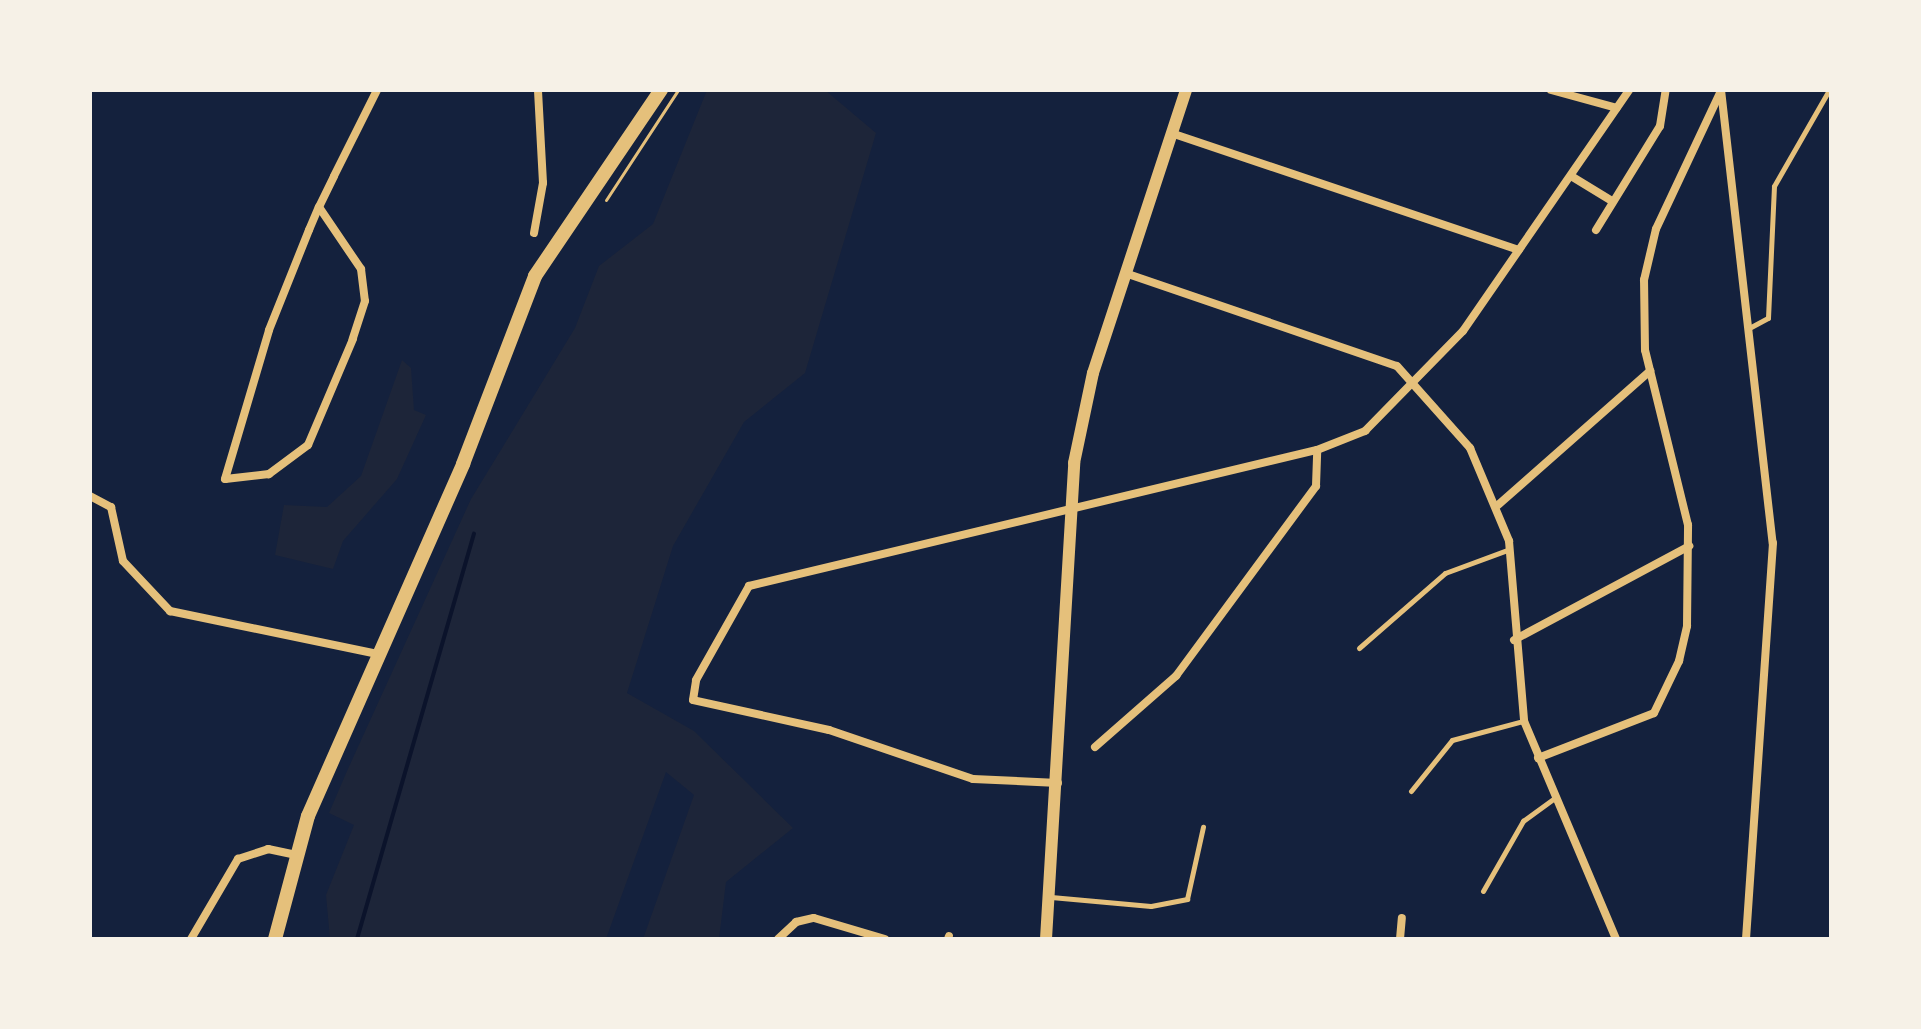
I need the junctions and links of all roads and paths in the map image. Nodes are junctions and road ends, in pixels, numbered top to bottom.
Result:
1 (377, 90) edge
2 (538, 90) edge
3 (661, 90) edge
4 (1186, 90) edge
5 (1551, 90) edge
6 (1629, 90) edge
7 (1666, 90) edge
8 (1721, 90) edge
9 (1829, 90) edge
10 (1617, 108) junction
11 (1171, 133) junction
12 (1571, 176) junction
13 (1612, 201) junction
14 (319, 207) junction
15 (1596, 230) dead end
16 (534, 233) dead end
17 (1519, 250) junction
18 (1125, 273) junction
19 (1751, 327) junction
20 (1650, 371) junction
21 (1412, 387) junction
22 (1317, 450) junction
23 (90, 496) edge
24 (1498, 505) junction
25 (1071, 508) junction
26 (1689, 546) junction
27 (1510, 549) junction
28 (1514, 640) junction
29 (1359, 648) dead end
30 (378, 654) junction
31 (1524, 721) junction
32 (1095, 747) dead end
33 (1538, 758) junction
34 (1058, 783) junction
35 (1411, 791) dead end
36 (1555, 798) junction
37 (1203, 827) dead end
38 (296, 855) junction
39 (1483, 891) dead end
40 (1051, 897) junction
41 (1402, 918) dead end
42 (191, 939) edge
43 (275, 939) edge
44 (778, 939) edge
45 (885, 939) edge
46 (1046, 939) edge
47 (1400, 939) edge
48 (1616, 939) edge
49 (1746, 939) edge

1 - 14 street
2 - 16 street
3 - 30 main road
4 - 11 street
5 - 10 street
6 - 10 street
7 - 13 street
8 - 19 street
8 - 20 street
9 - 19 lane
10 - 12 street
11 - 17 street
11 - 18 street
12 - 13 street
12 - 17 street
13 - 15 street
14 - 14 street
17 - 21 street
18 - 21 street
18 - 25 street
19 - 49 street
20 - 24 street
20 - 26 street
21 - 22 street
21 - 24 street
22 - 25 street
22 - 32 street
23 - 30 street
24 - 27 street
25 - 34 street
25 - 34 street
26 - 28 street
26 - 33 street
27 - 28 street
27 - 29 lane
28 - 31 street
30 - 38 main road
31 - 33 street
31 - 35 lane
33 - 36 street
34 - 40 street
36 - 39 lane
36 - 48 street
37 - 40 lane
38 - 42 street
38 - 43 main road
40 - 46 street
41 - 47 street
44 - 45 street

